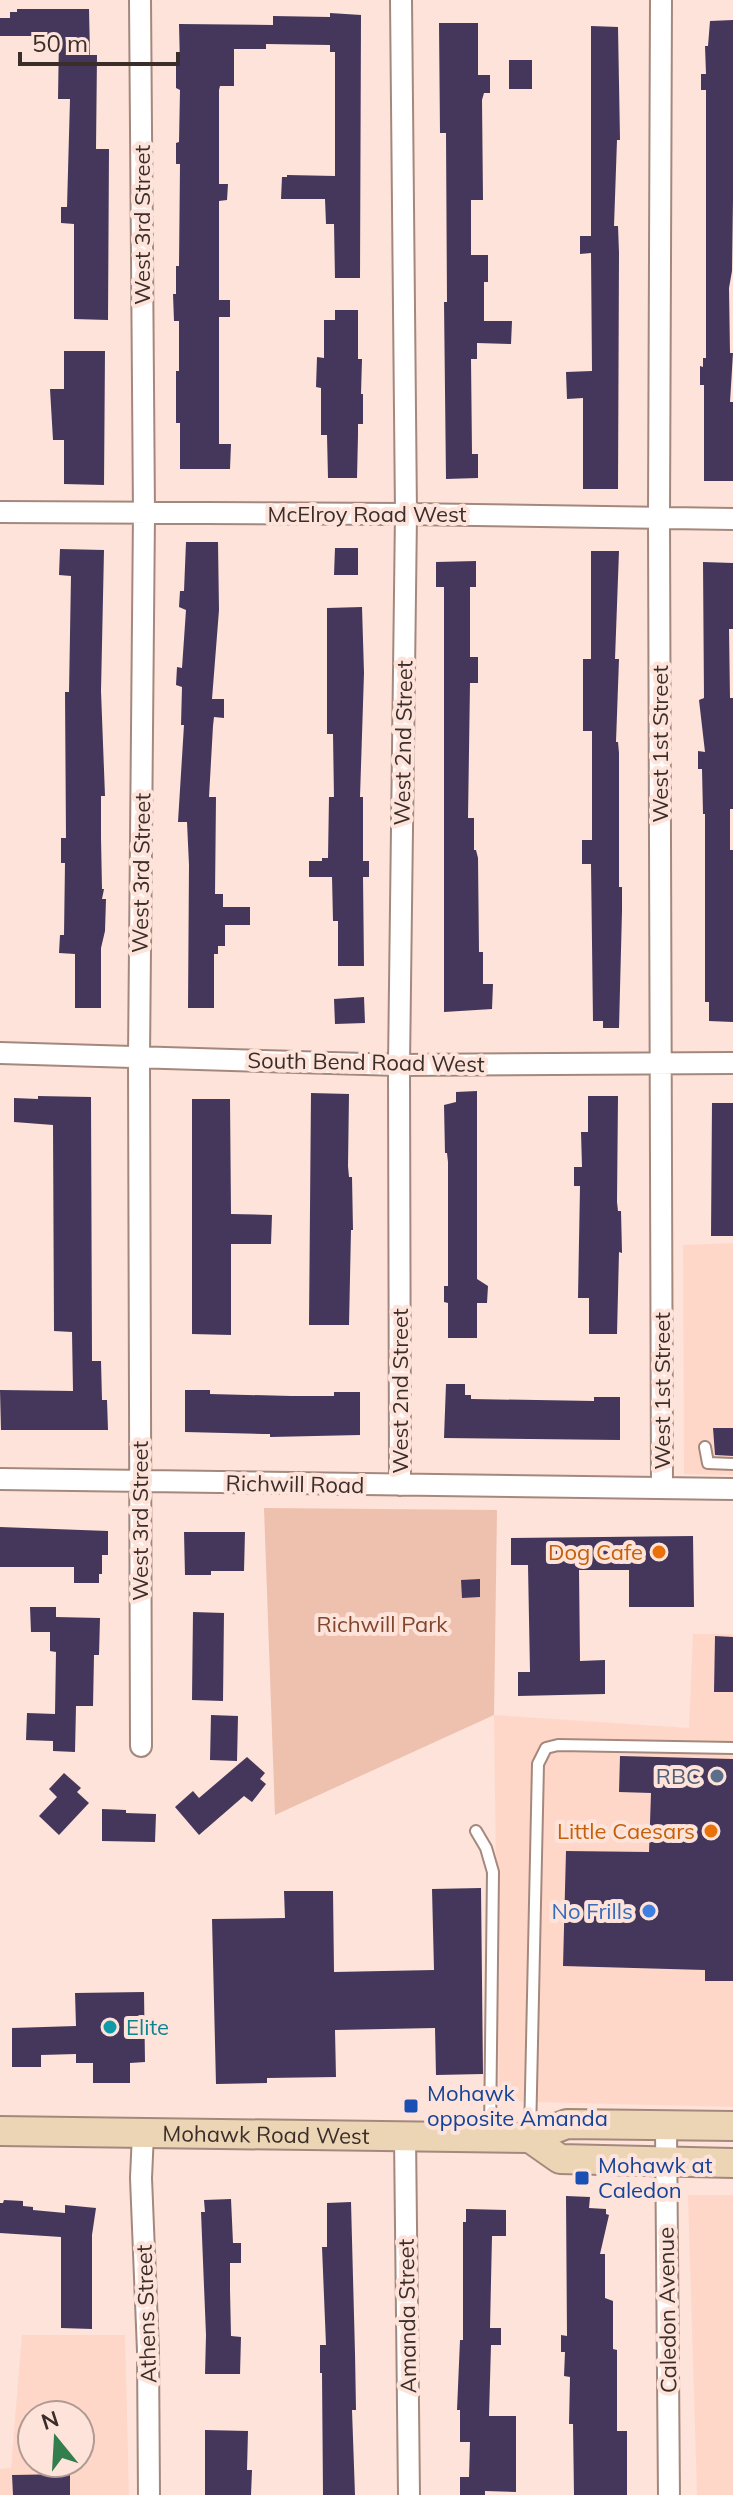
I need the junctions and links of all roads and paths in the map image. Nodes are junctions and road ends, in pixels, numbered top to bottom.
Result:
1 (140, 0) edge
2 (401, 0) edge
3 (661, 0) edge
4 (0, 512) edge
5 (144, 513) junction
6 (406, 514) junction
7 (659, 518) junction
8 (733, 519) edge
9 (0, 1053) edge
10 (139, 1058) junction
11 (661, 1063) junction
12 (733, 1063) edge
13 (399, 1065) junction
14 (705, 1447) dead end
15 (733, 1464) edge
16 (0, 1479) edge
17 (140, 1482) junction
18 (400, 1485) junction
19 (662, 1487) junction
20 (733, 1489) edge
21 (141, 1746) dead end
22 (733, 1748) edge
23 (476, 1831) dead end
24 (666, 2126) junction
25 (733, 2126) edge
26 (0, 2131) edge
27 (143, 2133) junction
28 (405, 2136) junction
29 (490, 2137) junction
30 (530, 2138) junction
31 (665, 2161) junction
32 (733, 2163) edge
33 (149, 2495) edge
34 (409, 2495) edge
35 (669, 2495) edge

1 - 5 street, West 3rd Street
2 - 6 street, West 2nd Street
3 - 7 street, West 1st Street
4 - 5 street, McElroy Road West
5 - 6 street, McElroy Road West
5 - 10 street, West 3rd Street
6 - 7 street, McElroy Road West
6 - 13 street, West 2nd Street
7 - 8 street, McElroy Road West
7 - 11 street, West 1st Street
9 - 10 street, South Bend Road West
10 - 13 street, South Bend Road West
10 - 17 street, West 3rd Street
11 - 12 street, South Bend Road West
11 - 13 street, South Bend Road West
11 - 19 street, West 1st Street
13 - 18 street, West 2nd Street
14 - 15 lane
16 - 17 street, Richwill Road
17 - 18 street, Richwill Road
17 - 21 street, West 3rd Street
18 - 19 street, Richwill Road
19 - 20 street, Richwill Road
22 - 30 lane
23 - 29 lane
24 - 25 main road, Mohawk Road West
24 - 30 main road, Mohawk Road West
24 - 31 street, Caledon Avenue
26 - 27 main road, Mohawk Road West
27 - 28 main road, Mohawk Road West
27 - 33 street, Athens Street
28 - 29 main road, Mohawk Road West
28 - 34 street, Amanda Street
29 - 30 main road, Mohawk Road West
30 - 31 main road
31 - 32 main road
31 - 35 street, Caledon Avenue

